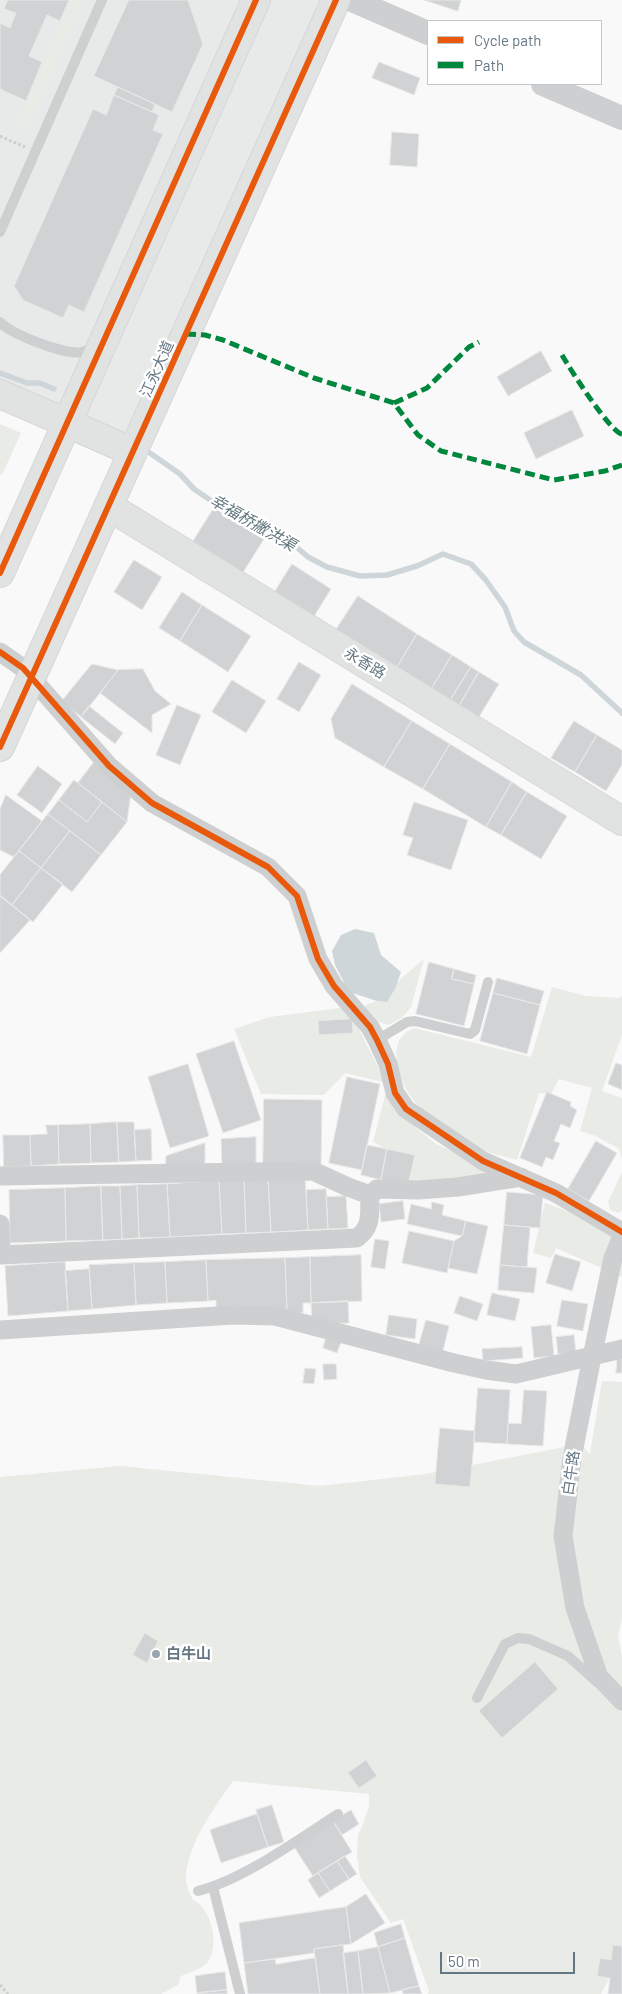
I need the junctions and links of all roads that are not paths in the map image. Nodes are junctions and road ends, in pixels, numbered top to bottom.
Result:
1 (102, 0) edge
2 (256, 0) edge
3 (336, 0) edge
4 (352, 0) edge
5 (427, 33) edge
6 (545, 85) edge
7 (622, 118) edge
8 (0, 232) edge
9 (0, 322) edge
10 (111, 324) junction
11 (0, 394) edge
12 (67, 423) junction
13 (133, 452) junction
14 (108, 506) junction
15 (0, 573) edge
16 (0, 652) edge
17 (31, 679) junction
18 (0, 747) edge
19 (622, 821) edge
20 (488, 982) dead end
21 (377, 1040) junction
22 (0, 1176) edge
23 (522, 1177) junction
24 (370, 1195) junction
25 (0, 1224) edge
26 (622, 1232) edge
27 (622, 1236) edge
28 (0, 1330) edge
29 (622, 1349) edge
30 (592, 1357) junction
31 (618, 1696) edge
32 (477, 1698) dead end
33 (338, 1814) dead end
34 (214, 1887) junction
35 (198, 1891) dead end
36 (240, 1994) edge

1 - 8 lane
2 - 10 main road
3 - 13 main road, 江永大道
4 - 5 street
6 - 7 street
9 - 10 lane
10 - 12 main road
11 - 12 main road
12 - 13 main road
12 - 15 main road
13 - 14 main road, 江永大道
14 - 17 main road, 江永大道
14 - 19 main road, 永香路
16 - 17 street
17 - 18 main road, 江永大道
17 - 21 street
20 - 21 lane
21 - 23 street
22 - 24 street
23 - 24 street
23 - 26 street
24 - 25 street
27 - 30 street, 白牛路
28 - 30 street
29 - 30 street
30 - 31 street, 白牛路
31 - 32 lane
33 - 34 lane
34 - 35 lane
34 - 36 lane

